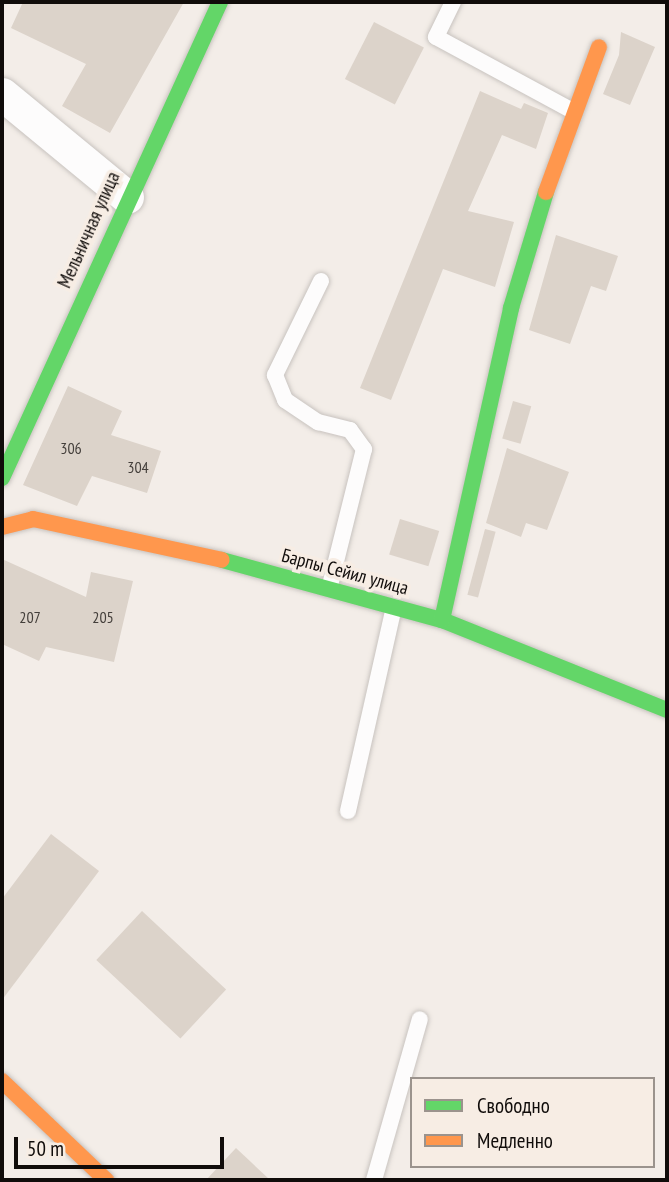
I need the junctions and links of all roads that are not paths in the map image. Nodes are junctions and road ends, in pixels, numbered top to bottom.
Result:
1 (220, 2) edge
2 (453, 2) edge
3 (599, 47) dead end
4 (2, 94) edge
5 (573, 111) junction
6 (127, 197) junction
7 (321, 281) dead end
8 (2, 478) edge
9 (2, 527) edge
10 (329, 589) junction
11 (394, 607) junction
12 (442, 620) junction
13 (667, 710) edge
14 (348, 811) dead end
15 (420, 1019) dead end
16 (2, 1081) edge
17 (106, 1180) edge
18 (374, 1180) edge

1 - 6 main road, Мельничная улица
2 - 5 lane
3 - 5 main road
4 - 6 street
5 - 12 main road
6 - 8 main road, Мельничная улица
7 - 10 lane
9 - 10 main road, Барпы Сейил улица
10 - 11 main road, Барпы Сейил улица
11 - 12 main road, Барпы Сейил улица
11 - 14 lane
12 - 13 main road, Барпы Сейил улица
15 - 18 lane
16 - 17 main road

